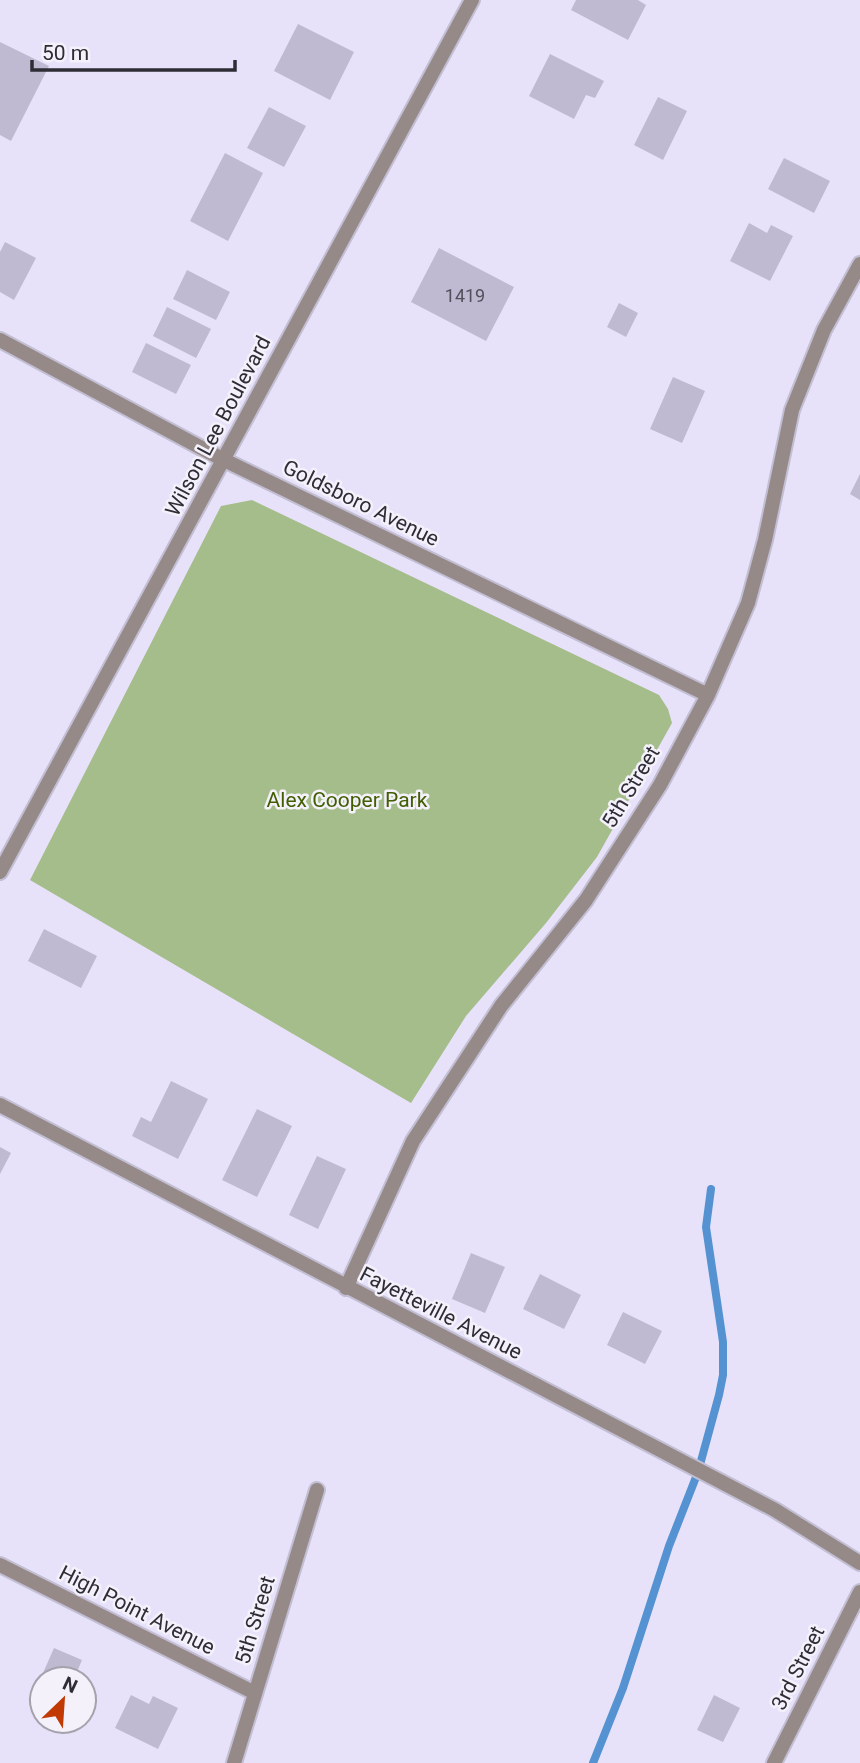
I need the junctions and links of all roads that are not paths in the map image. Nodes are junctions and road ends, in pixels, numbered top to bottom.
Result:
1 (472, 0) edge
2 (860, 264) edge
3 (0, 340) edge
4 (222, 459) junction
5 (708, 695) junction
6 (0, 872) edge
7 (0, 1105) edge
8 (346, 1287) junction
9 (317, 1490) dead end
10 (860, 1563) edge
11 (0, 1564) edge
12 (860, 1592) edge
13 (255, 1693) junction
14 (234, 1763) edge
15 (774, 1763) edge

1 - 4 street, Wilson Lee Boulevard
2 - 5 street, 5th Street
3 - 4 street, Goldsboro Avenue
4 - 5 street, Goldsboro Avenue
4 - 6 street, Wilson Lee Boulevard
5 - 8 street, 5th Street
7 - 8 street, Fayetteville Avenue
8 - 10 street, Fayetteville Avenue
9 - 13 street, 5th Street
11 - 13 street, High Point Avenue
12 - 15 street, 3rd Street
13 - 14 street, 5th Street

